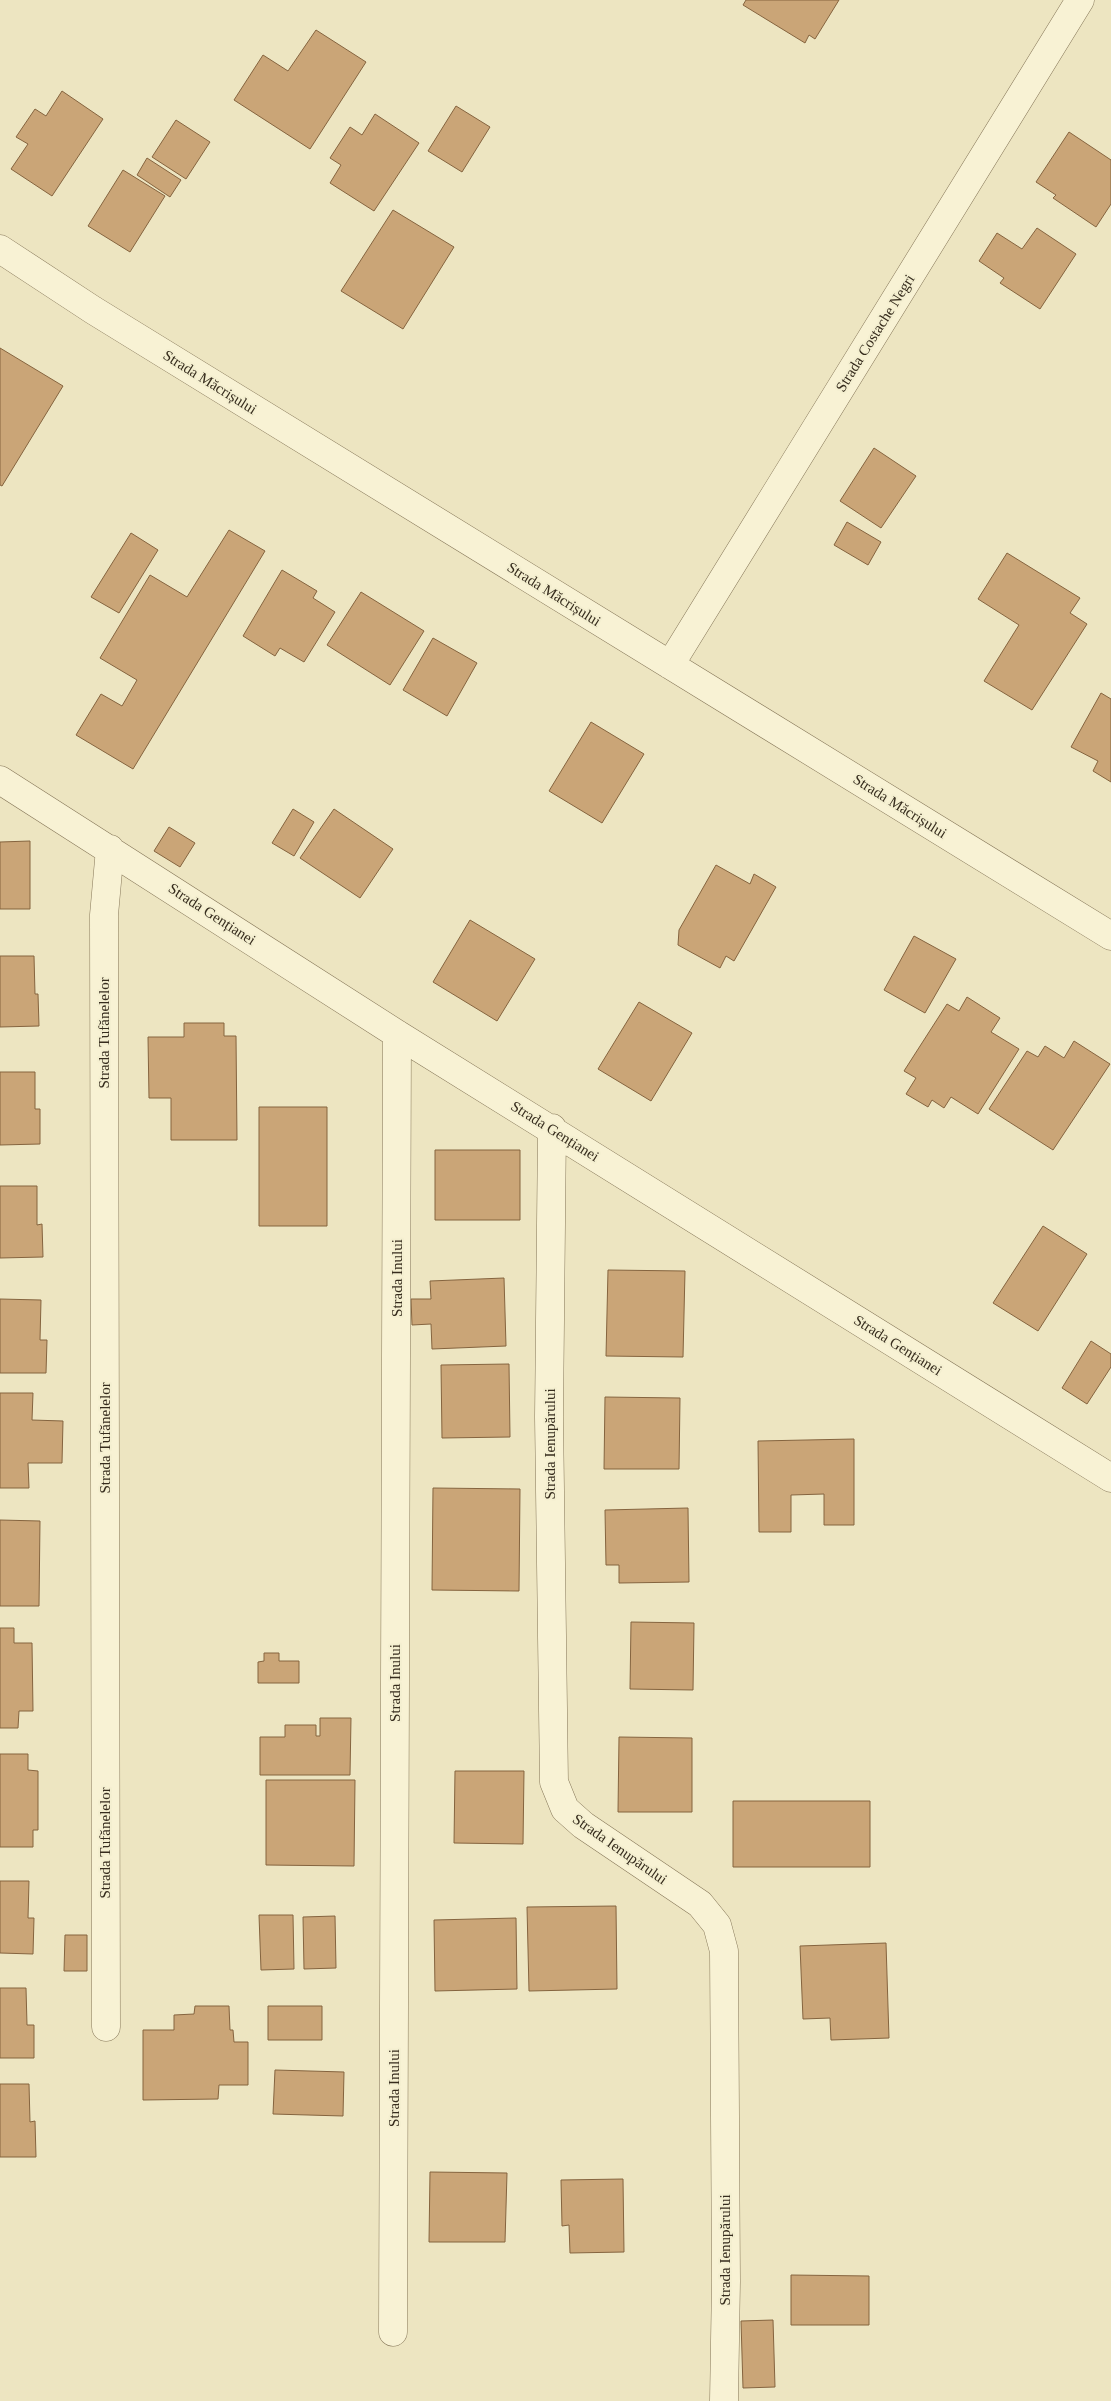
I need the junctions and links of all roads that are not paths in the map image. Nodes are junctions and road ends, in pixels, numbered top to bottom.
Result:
1 (1080, 0) edge
2 (0, 249) edge
3 (670, 665) junction
4 (0, 780) edge
5 (110, 848) junction
6 (1111, 936) edge
7 (397, 1034) junction
8 (552, 1128) junction
9 (1111, 1478) edge
10 (106, 2027) dead end
11 (393, 2332) dead end
12 (724, 2401) edge

1 - 3 street, Strada Costache Negri
2 - 3 street, Strada Măcrișului
3 - 6 street, Strada Măcrișului
4 - 5 street, Strada Gențianei
5 - 7 street, Strada Gențianei
5 - 10 street, Strada Tufănelelor
7 - 8 street, Strada Gențianei
7 - 11 street, Strada Inului
8 - 9 street, Strada Gențianei
8 - 12 street, Strada Ienupărului

